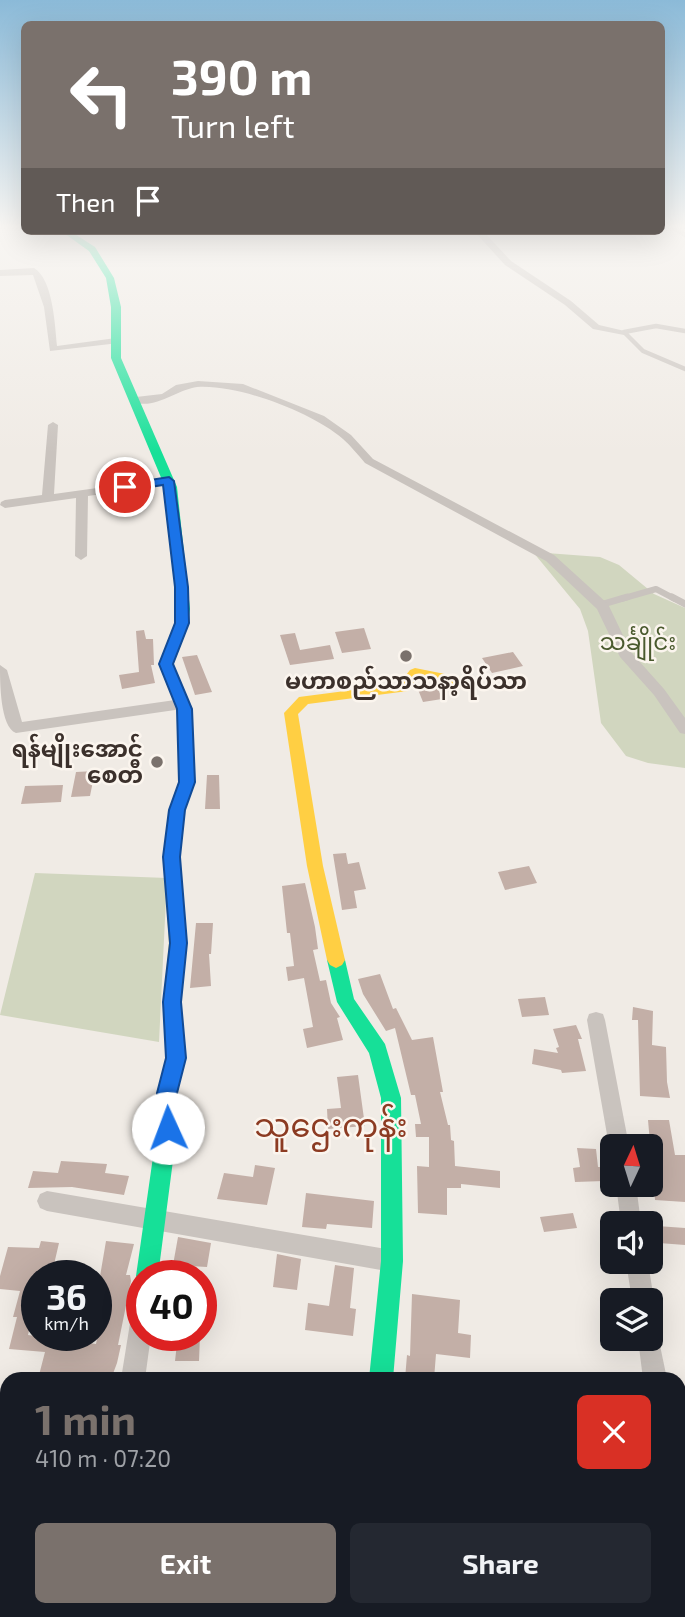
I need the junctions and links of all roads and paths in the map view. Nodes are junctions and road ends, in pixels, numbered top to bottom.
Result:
1 (47, 301) edge
2 (115, 301) edge
3 (566, 301) edge
4 (685, 331) edge
5 (624, 332) junction
6 (116, 341) junction
7 (673, 366) junction
8 (685, 369) edge
9 (685, 376) edge
10 (136, 400) junction
11 (53, 425) dead end
12 (169, 481) junction
13 (82, 493) junction
14 (48, 498) junction
15 (5, 504) dead end
16 (81, 556) dead end
17 (685, 604) edge
18 (600, 605) junction
19 (0, 670) edge
20 (465, 683) dead end
21 (182, 704) junction
22 (685, 729) edge
23 (596, 1020) dead end
24 (617, 1134) edge
25 (47, 1201) dead end
26 (155, 1218) junction
27 (149, 1260) edge
28 (392, 1261) junction
29 (137, 1351) edge
30 (651, 1351) edge
31 (134, 1372) edge
32 (382, 1372) edge
33 (654, 1372) edge

1 - 6 street
2 - 6 street
3 - 5 street
4 - 5 lane
5 - 7 lane
6 - 10 street
7 - 8 lane
7 - 9 lane
10 - 12 street
10 - 18 street
11 - 14 street
12 - 13 street
12 - 21 street
13 - 14 street
13 - 16 street
14 - 15 street
17 - 18 lane
18 - 22 street
19 - 21 street
20 - 28 street
21 - 26 street
23 - 24 street
25 - 26 street
26 - 27 street
26 - 28 street
28 - 32 street
29 - 31 street
30 - 33 street

